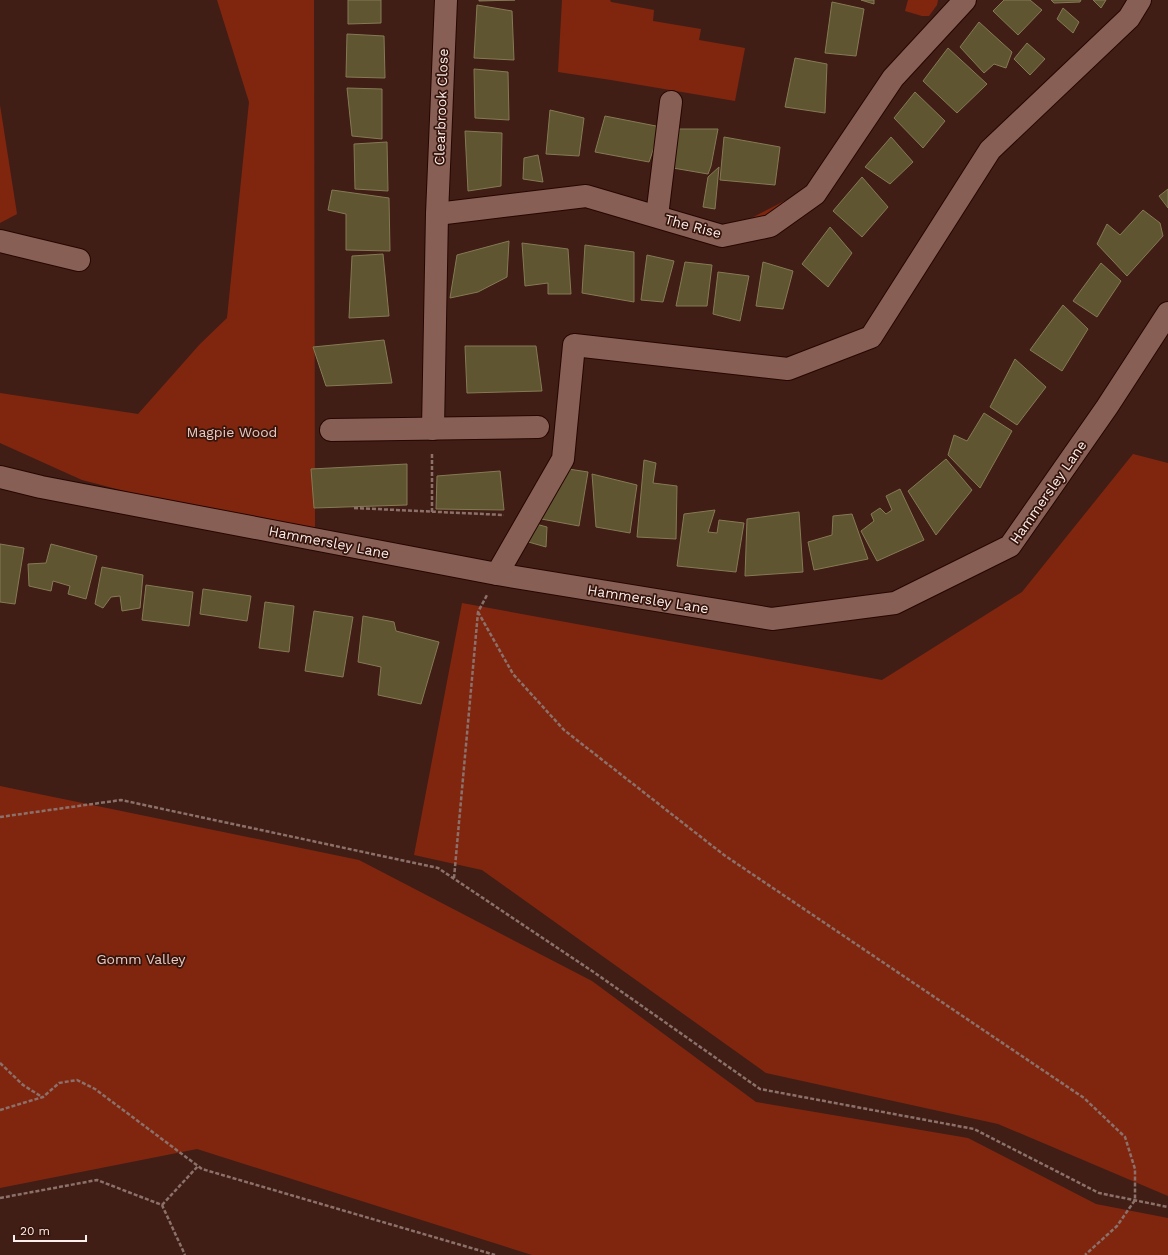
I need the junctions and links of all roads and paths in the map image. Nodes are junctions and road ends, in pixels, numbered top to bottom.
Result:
1 (446, 0) edge
2 (965, 0) edge
3 (1140, 0) edge
4 (671, 102) dead end
5 (437, 214) junction
6 (657, 216) junction
7 (0, 241) edge
8 (79, 260) dead end
9 (1168, 313) edge
10 (538, 427) dead end
11 (433, 429) junction
12 (330, 430) dead end
13 (0, 477) edge
14 (354, 508) dead end
15 (432, 512) junction
16 (505, 515) dead end
17 (497, 574) junction
18 (478, 612) junction
19 (0, 817) edge
20 (454, 878) junction
21 (0, 1063) edge
22 (43, 1097) junction
23 (0, 1110) edge
24 (198, 1166) junction
25 (0, 1198) edge
26 (1135, 1200) junction
27 (162, 1205) junction
28 (1168, 1207) edge
29 (185, 1255) edge
30 (495, 1255) edge
31 (1084, 1255) edge

1 - 5 street, Clearbrook Close
2 - 6 street, The Rise
3 - 17 street
4 - 6 street
5 - 6 street, The Rise
5 - 11 street, Clearbrook Close
7 - 8 street
9 - 17 street, Hammersley Lane
10 - 11 street
11 - 12 street
11 - 15 path
13 - 17 street, Hammersley Lane
14 - 15 path
15 - 16 path
17 - 18 path
18 - 20 path
18 - 26 path
19 - 20 path
20 - 26 path
21 - 22 path
22 - 23 path
22 - 24 path
24 - 27 path
24 - 30 path
25 - 27 path
26 - 28 path
26 - 31 path
27 - 29 path

